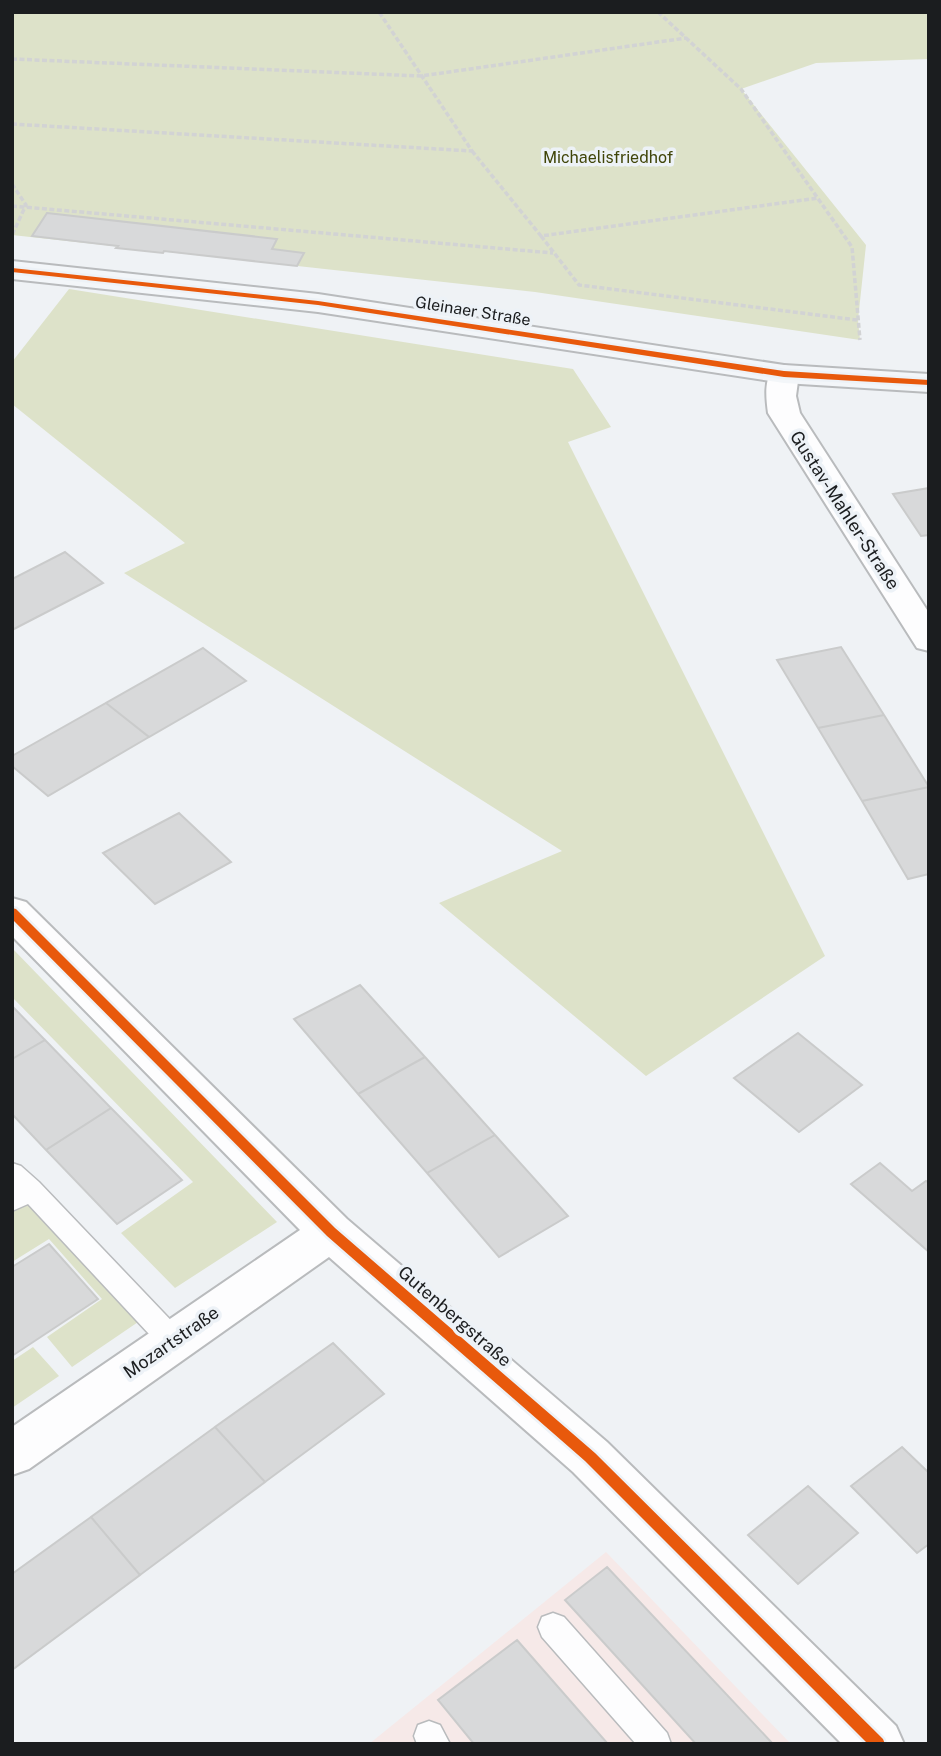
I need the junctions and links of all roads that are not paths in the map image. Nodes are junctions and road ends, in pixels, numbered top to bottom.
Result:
1 (12, 270) edge
2 (784, 374) junction
3 (929, 383) edge
4 (929, 640) edge
5 (12, 912) edge
6 (18, 1188) edge
7 (331, 1232) junction
8 (173, 1341) junction
9 (12, 1454) edge
10 (553, 1627) dead end
11 (656, 1744) edge
12 (878, 1744) edge

1 - 2 street, Gleinaer Straße
2 - 3 street, Gleinaer Straße
2 - 4 street, Gustav-Mahler-Straße
5 - 7 street, Gutenbergstraße
6 - 8 lane
7 - 8 street, Mozartstraße
7 - 12 street, Gutenbergstraße
8 - 9 street, Mozartstraße
10 - 11 lane

